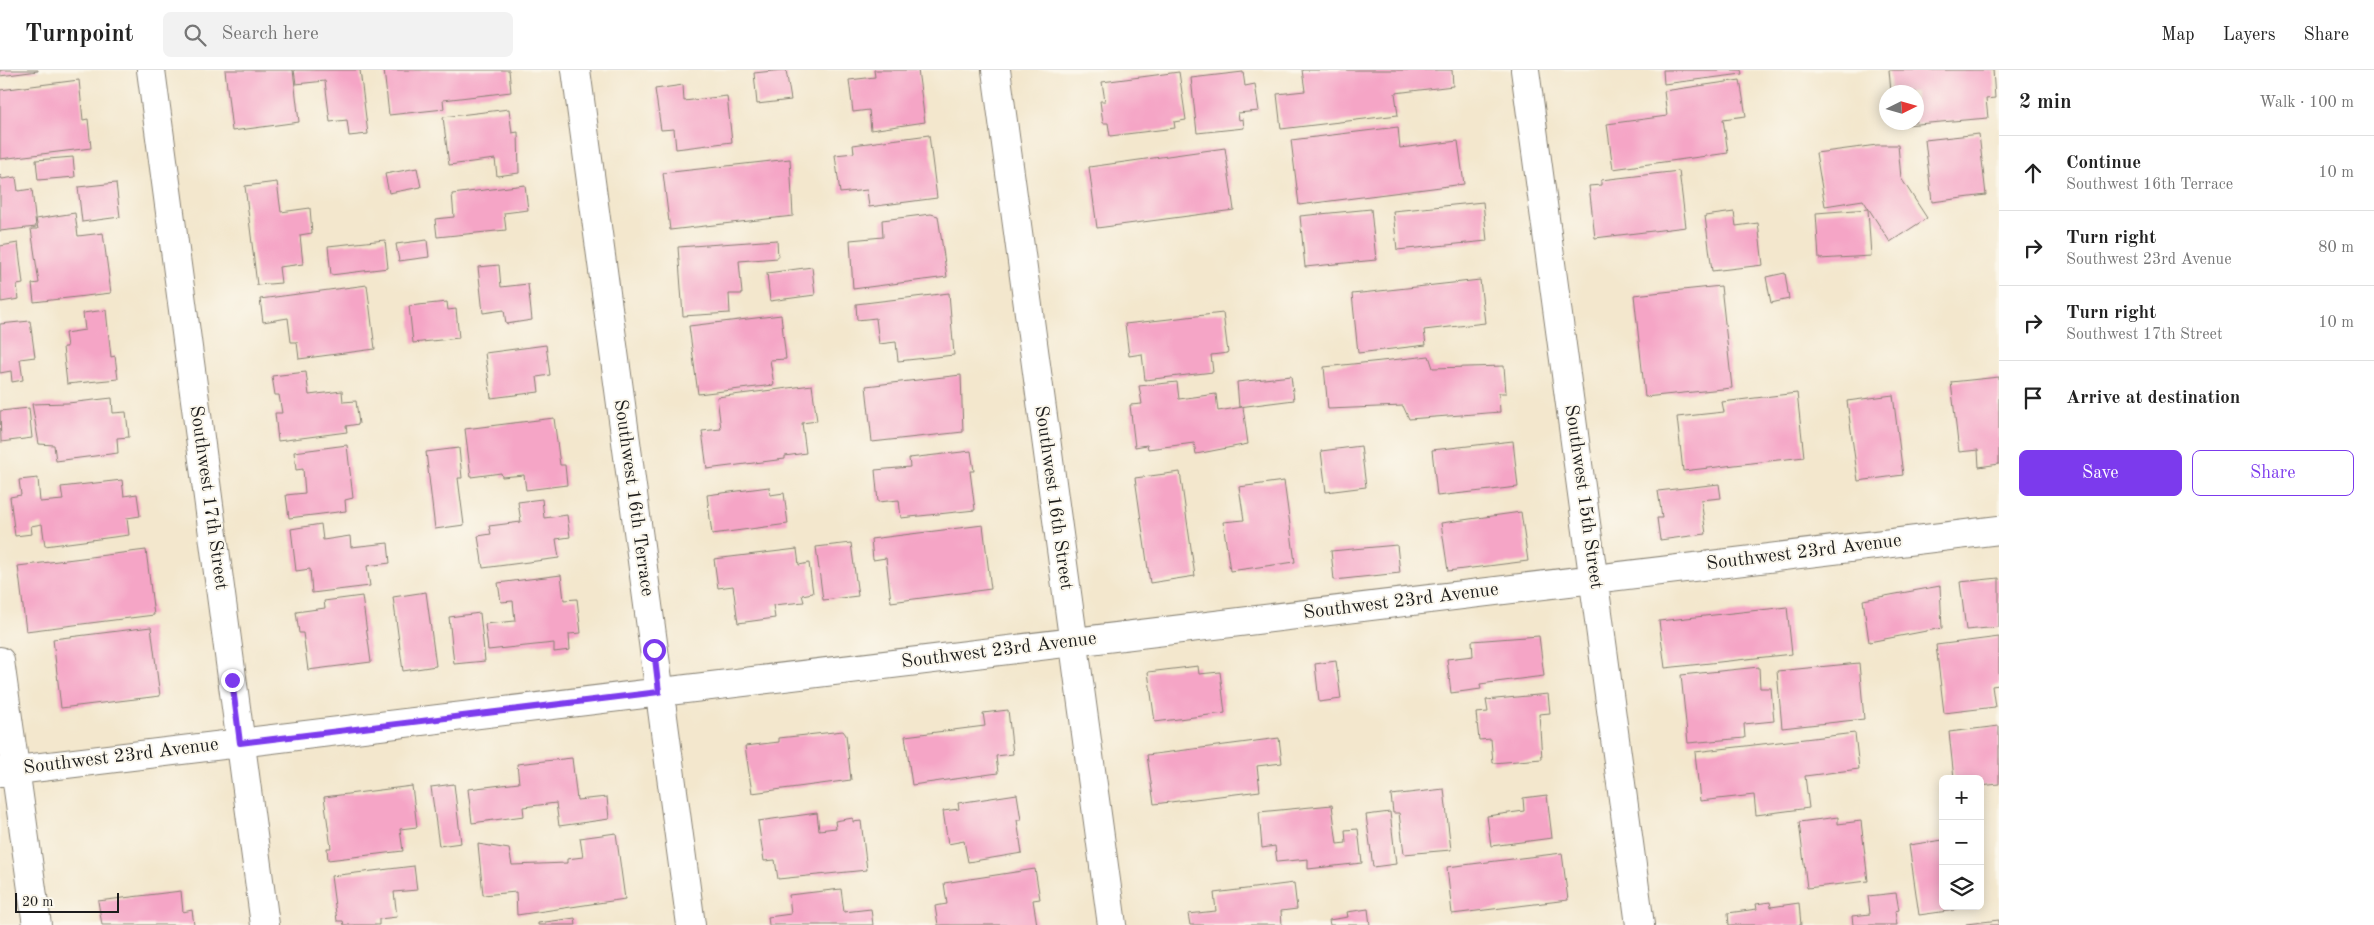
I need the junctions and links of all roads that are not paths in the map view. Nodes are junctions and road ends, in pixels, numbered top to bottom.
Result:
1 (151, 70) edge
2 (576, 70) edge
3 (996, 70) edge
4 (1525, 70) edge
5 (1999, 530) edge
6 (1594, 578) junction
7 (1073, 642) junction
8 (0, 660) edge
9 (659, 692) junction
10 (240, 743) junction
11 (7, 771) edge
12 (36, 925) edge
13 (265, 925) edge
14 (691, 925) edge
15 (1112, 925) edge
16 (1640, 925) edge

1 - 10 street, Southwest 17th Street
2 - 9 street, Southwest 16th Terrace
3 - 7 street, Southwest 16th Street
4 - 6 street, Southwest 15th Street
5 - 6 street, Southwest 23rd Avenue
6 - 7 street, Southwest 23rd Avenue
6 - 16 street, Southwest 15th Street
7 - 9 street, Southwest 23rd Avenue
7 - 15 street, Southwest 16th Street
8 - 11 street
9 - 10 street, Southwest 23rd Avenue
9 - 14 street, Southwest 16th Terrace
10 - 11 street, Southwest 23rd Avenue
10 - 13 street, Southwest 17th Street
11 - 12 street

